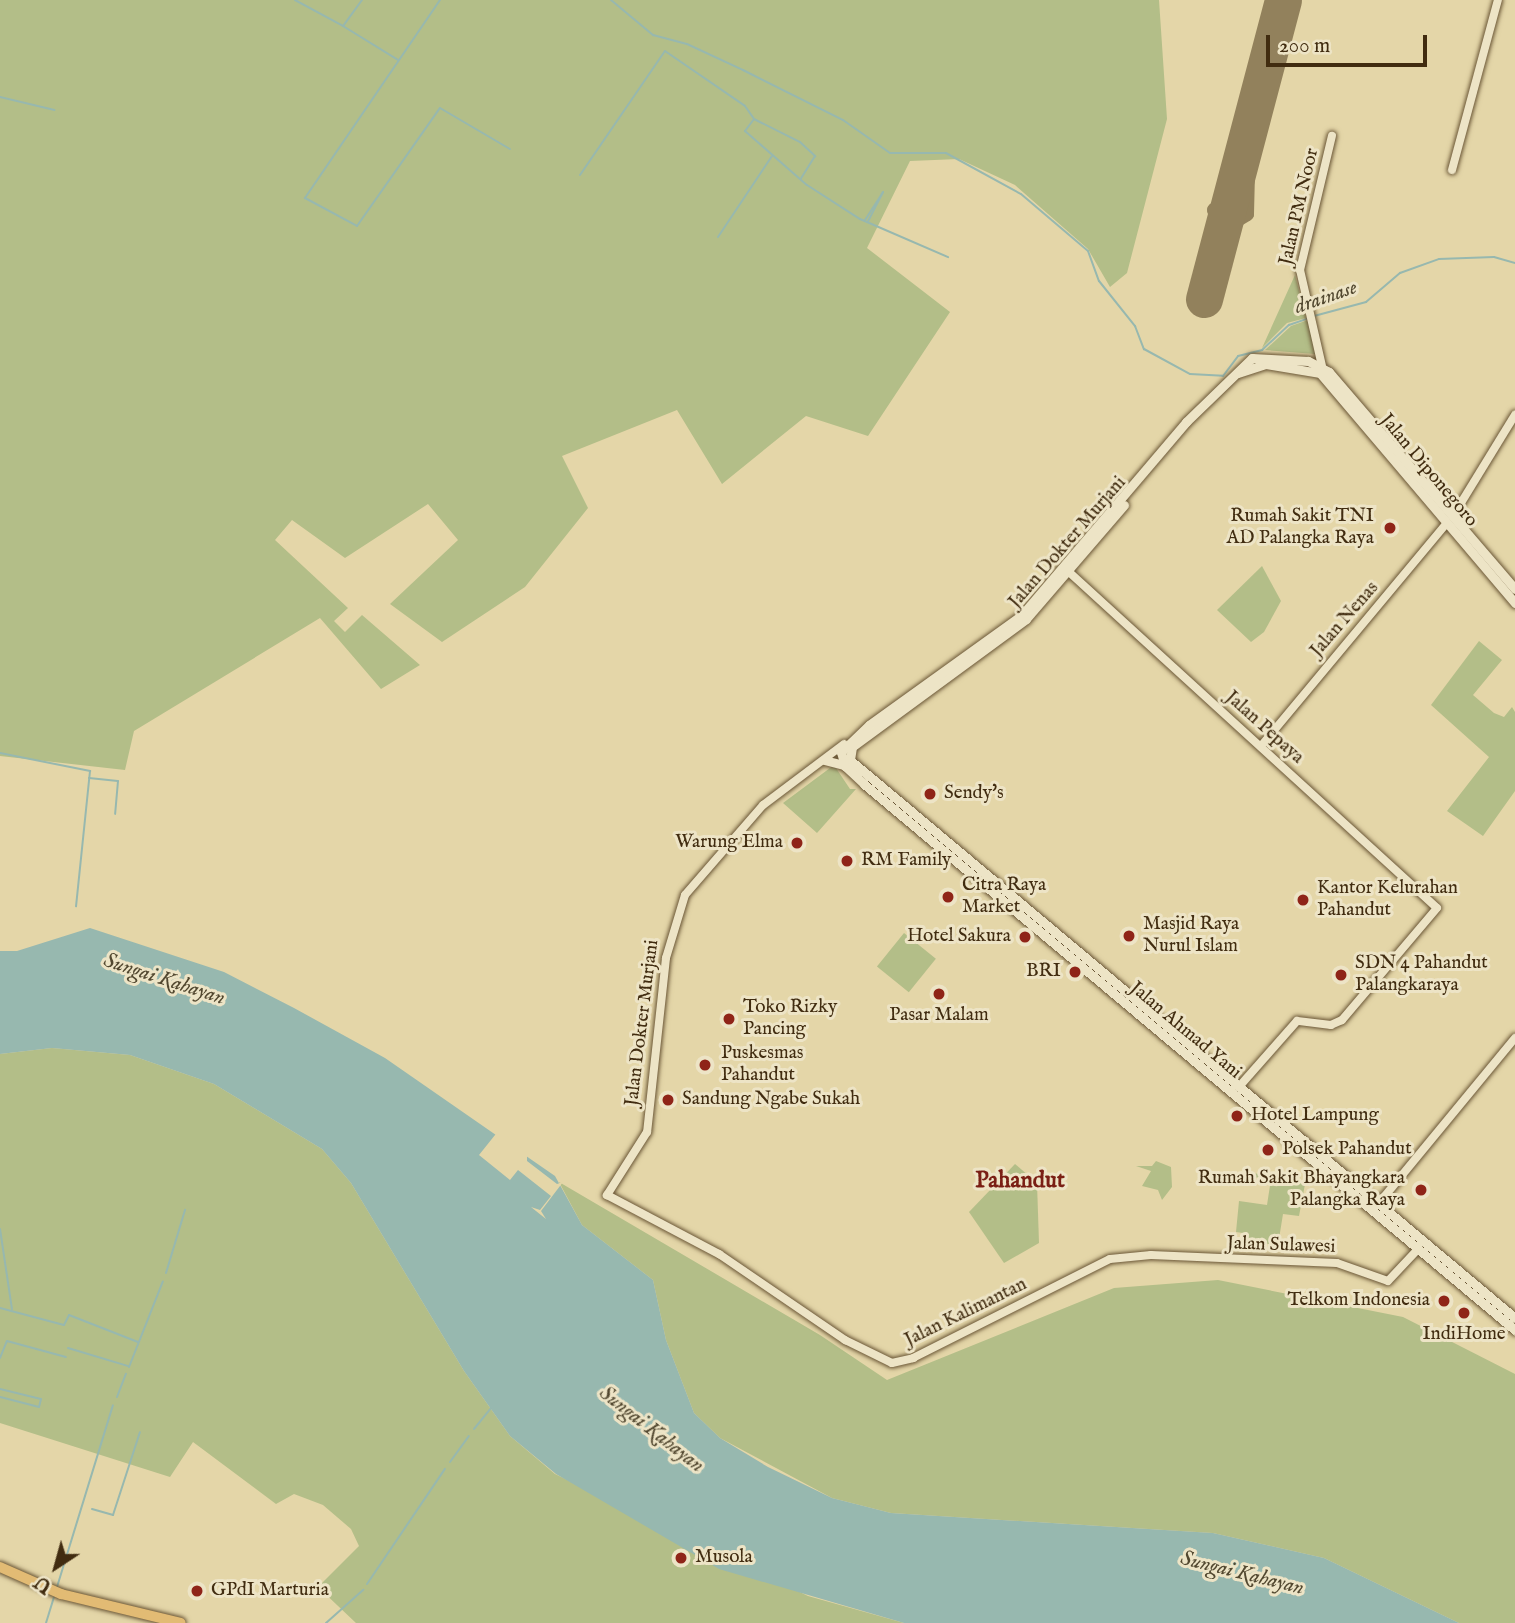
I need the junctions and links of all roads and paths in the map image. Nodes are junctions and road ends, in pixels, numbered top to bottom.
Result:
1 (1498, 0) edge
2 (1332, 136) dead end
3 (1452, 170) dead end
4 (1309, 365) junction
5 (1322, 366) junction
6 (1515, 415) edge
7 (1126, 498) junction
8 (1450, 520) junction
9 (1069, 572) junction
10 (1515, 589) edge
11 (1515, 603) edge
12 (910, 700) junction
13 (848, 741) junction
14 (1261, 746) junction
15 (824, 760) junction
16 (848, 763) junction
17 (1111, 986) junction
18 (1515, 1038) edge
19 (1238, 1088) junction
20 (607, 1195) joint
21 (1379, 1203) junction
22 (1419, 1248) junction
23 (1210, 1259) joint
24 (1489, 1303) junction
25 (1515, 1318) edge
26 (1515, 1330) edge
27 (0, 1567) edge
28 (181, 1623) edge

1 - 3 street
2 - 5 street, Jalan PM Noor
4 - 5 main road, Jalan Diponegoro
4 - 7 main road, Jalan Dokter Murjani
4 - 8 main road, Jalan Diponegoro
5 - 8 main road, Jalan Diponegoro
6 - 8 street, Jalan Nenas
7 - 9 main road, Jalan Dokter Murjani
7 - 12 main road, Jalan Dokter Murjani
8 - 10 main road, Jalan Diponegoro
8 - 11 main road, Jalan Diponegoro
8 - 14 street, Jalan Nenas
9 - 12 main road, Jalan Dokter Murjani
9 - 14 street, Jalan Pepaya
12 - 13 main road, Jalan Dokter Murjani
12 - 16 main road, Jalan Dokter Murjani
13 - 15 street, Jalan Dokter Murjani
13 - 16 main road, Jalan Dokter Murjani
14 - 19 street, Jalan Pepaya
15 - 16 main road
15 - 20 street, Jalan Dokter Murjani
16 - 17 main road, Jalan Ahmad Yani
17 - 19 main road, Jalan Ahmad Yani
17 - 22 main road, Jalan Ahmad Yani
18 - 21 street
19 - 21 main road, Jalan Ahmad Yani
20 - 23 street, Jalan Kalimantan
21 - 24 main road, Jalan Ahmad Yani
22 - 23 street, Jalan Sulawesi
22 - 24 main road, Jalan Ahmad Yani
24 - 25 main road, Jalan Ahmad Yani
24 - 26 main road, Jalan Ahmad Yani
27 - 28 highway

